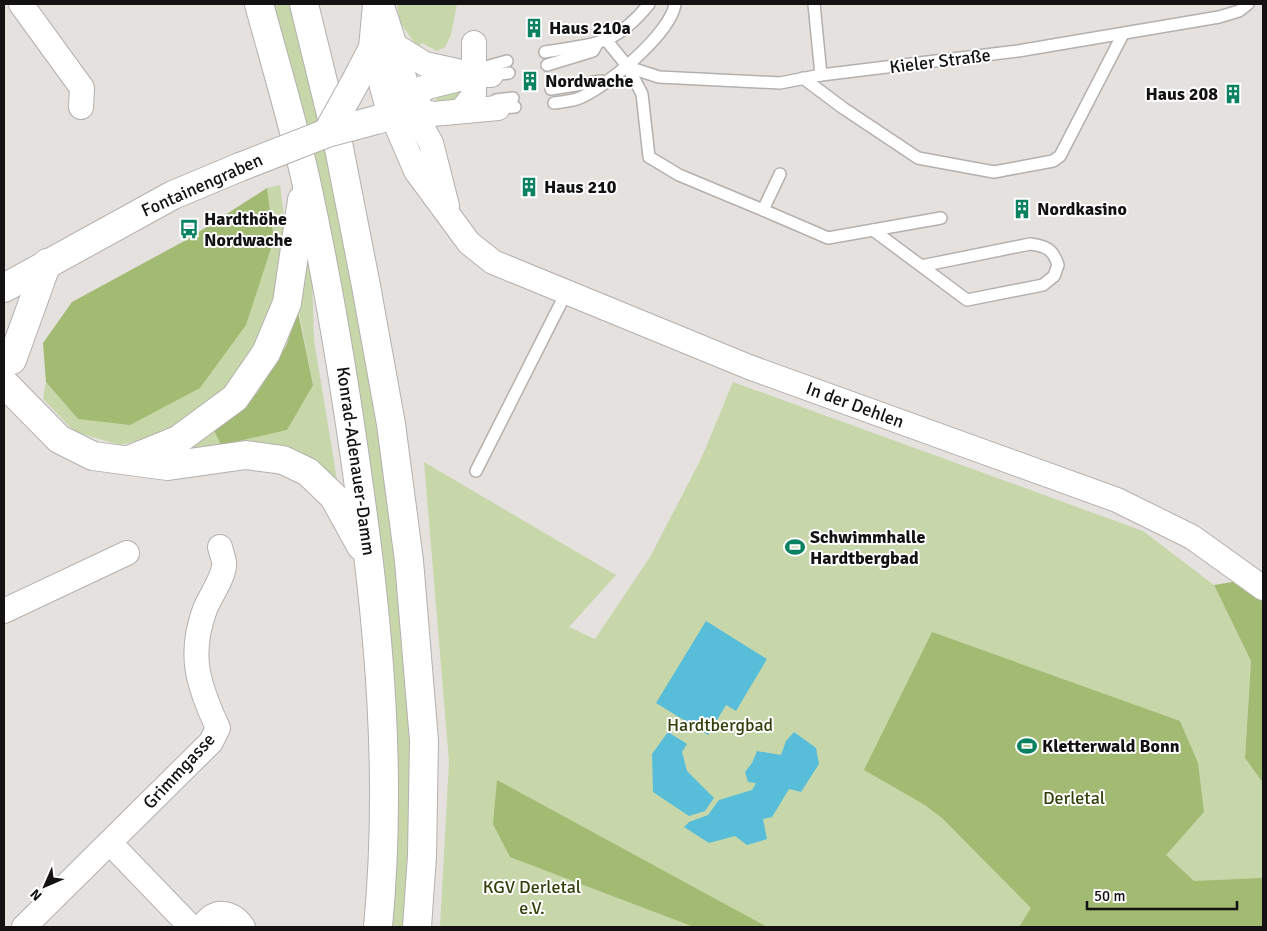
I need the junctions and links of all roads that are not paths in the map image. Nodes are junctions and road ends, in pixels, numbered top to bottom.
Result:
1 (21, 4) edge
2 (259, 4) edge
3 (304, 4) edge
4 (378, 4) edge
5 (649, 4) edge
6 (675, 4) edge
7 (814, 4) edge
8 (1248, 4) edge
9 (1123, 34) junction
10 (602, 42) junction
11 (474, 43) dead end
12 (383, 47) junction
13 (545, 52) dead end
14 (547, 65) dead end
15 (628, 67) junction
16 (494, 70) junction
17 (821, 75) junction
18 (804, 78) junction
19 (610, 80) junction
20 (551, 89) dead end
21 (506, 103) dead end
22 (554, 103) dead end
23 (81, 107) dead end
24 (460, 112) junction
25 (393, 115) junction
26 (327, 133) junction
27 (780, 174) dead end
28 (305, 179) junction
29 (763, 210) junction
30 (942, 218) dead end
31 (872, 230) junction
32 (47, 263) junction
33 (921, 266) junction
34 (4, 288) edge
35 (566, 293) junction
36 (6, 362) edge
37 (128, 461) junction
38 (476, 471) dead end
39 (220, 547) dead end
40 (127, 552) dead end
41 (371, 570) junction
42 (1263, 588) edge
43 (4, 611) edge
44 (110, 843) junction
45 (24, 927) edge
46 (191, 927) edge
47 (203, 927) edge
48 (243, 927) edge
49 (378, 927) edge
50 (417, 927) edge

1 - 23 street
2 - 28 main road, Konrad-Adenauer-Damm
3 - 50 main road
4 - 12 main road
5 - 10 lane
6 - 15 lane
7 - 17 lane
8 - 9 lane, Kieler Straße
9 - 17 lane, Kieler Straße
9 - 18 lane
10 - 13 lane
10 - 14 lane
10 - 15 lane
11 - 16 street
12 - 16 street
12 - 25 main road
12 - 26 main road, bridge
15 - 18 lane, Kieler Straße
15 - 19 lane
15 - 29 lane
16 - 24 street
16 - 25 street
17 - 18 lane, Kieler Straße
19 - 20 lane
19 - 22 lane
21 - 24 street, Fontainengraben
24 - 25 street, Fontainengraben
25 - 26 main road, Fontainengraben, bridge
25 - 35 street, In der Dehlen
26 - 32 main road, Fontainengraben, bridge
27 - 29 lane
28 - 37 main road
28 - 41 main road, Konrad-Adenauer-Damm
29 - 31 lane
30 - 31 lane
31 - 33 lane
32 - 34 main road, Fontainengraben
32 - 36 main road
33 - 33 lane
35 - 38 lane
35 - 42 street, In der Dehlen
36 - 37 main road
37 - 41 main road
39 - 44 street, Grimmgasse
40 - 43 street
41 - 49 main road, Konrad-Adenauer-Damm
44 - 45 street, Grimmgasse
44 - 46 street
47 - 48 street

